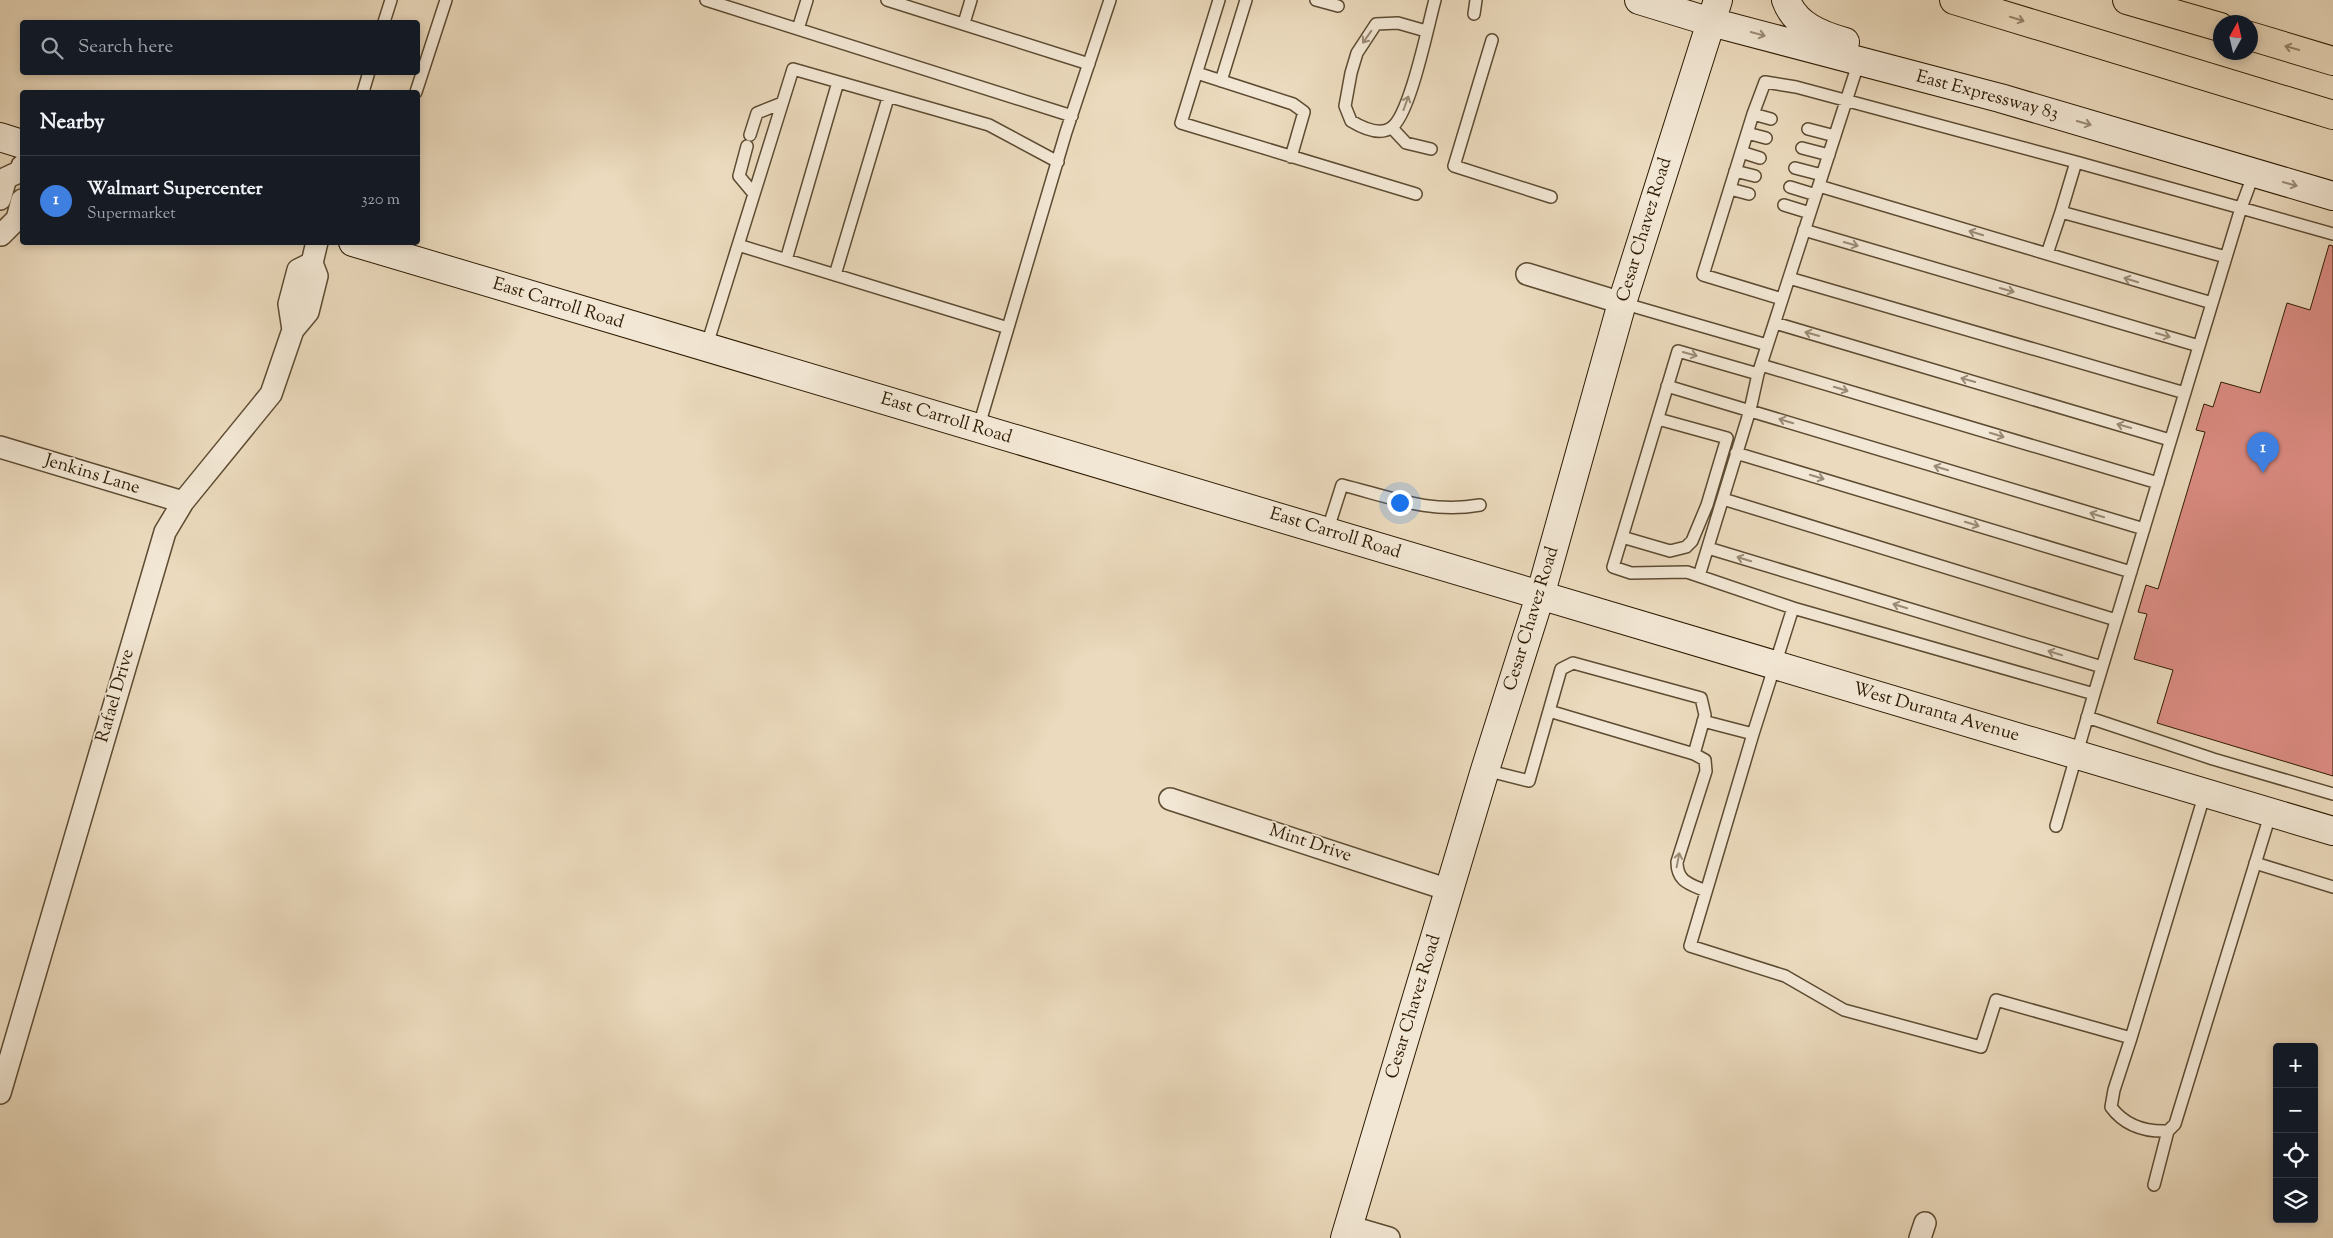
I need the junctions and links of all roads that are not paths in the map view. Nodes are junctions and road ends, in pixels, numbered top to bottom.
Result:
1 (391, 0) edge
2 (446, 0) edge
3 (706, 0) edge
4 (807, 0) edge
5 (887, 0) edge
6 (970, 0) edge
7 (1110, 0) edge
8 (1219, 0) edge
9 (1246, 0) edge
10 (1316, 0) edge
11 (1435, 0) edge
12 (1476, 0) edge
13 (1639, 0) edge
14 (1786, 0) edge
15 (1954, 0) edge
16 (2127, 0) edge
17 (1338, 6) dead end
18 (1715, 11) edge
19 (1474, 14) dead end
20 (385, 20) edge
21 (964, 23) junction
22 (2213, 26) edge
23 (798, 29) junction
24 (1426, 31) junction
25 (2258, 38) edge
26 (1492, 40) dead end
27 (1859, 61) junction
28 (2333, 61) edge
29 (1089, 64) junction
30 (2174, 66) junction
31 (1196, 73) junction
32 (368, 75) edge
33 (1221, 81) junction
34 (838, 82) junction
35 (364, 90) edge
36 (417, 90) edge
37 (888, 98) junction
38 (2000, 98) junction
39 (1846, 101) junction
40 (782, 103) junction
41 (1753, 114) junction
42 (2333, 115) edge
43 (1072, 116) junction
44 (1771, 119) dead end
45 (2333, 125) edge
46 (1392, 128) junction
47 (1808, 129) dead end
48 (1748, 133) junction
49 (1835, 136) junction
50 (0, 137) edge
51 (1766, 138) dead end
52 (20, 143) edge
53 (1802, 148) dead end
54 (1431, 149) dead end
55 (1741, 152) junction
56 (1829, 155) junction
57 (1291, 157) junction
58 (1760, 158) dead end
59 (1058, 162) junction
60 (2076, 162) junction
61 (1795, 168) dead end
62 (1735, 171) junction
63 (20, 172) edge
64 (2254, 173) junction
65 (1756, 176) dead end
66 (1819, 186) junction
67 (1790, 187) dead end
68 (1730, 189) junction
69 (754, 194) junction
70 (1416, 194) dead end
71 (1749, 194) dead end
72 (1, 196) edge
73 (2333, 196) edge
74 (1551, 197) dead end
75 (20, 200) edge
76 (1784, 205) dead end
77 (20, 208) edge
78 (2241, 208) junction
79 (2061, 212) junction
80 (1810, 213) junction
81 (1804, 230) junction
82 (0, 234) edge
83 (2333, 234) edge
84 (316, 245) edge
85 (363, 245) edge
86 (738, 245) junction
87 (2047, 254) junction
88 (2226, 257) junction
89 (786, 260) junction
90 (1527, 274) dead end
91 (836, 275) junction
92 (1789, 278) junction
93 (1782, 299) junction
94 (1622, 303) junction
95 (2212, 304) junction
96 (1774, 323) junction
97 (1008, 328) junction
98 (1768, 345) junction
99 (2199, 346) junction
100 (706, 348) junction
101 (1760, 369) junction
102 (1667, 386) junction
103 (2185, 393) junction
104 (1750, 410) junction
105 (1658, 418) junction
106 (978, 429) junction
107 (1726, 438) junction
108 (2170, 440) junction
109 (1740, 442) junction
110 (0, 447) edge
111 (1736, 454) junction
112 (2158, 483) junction
113 (1723, 499) junction
114 (183, 502) junction
115 (1480, 505) dead end
116 (2144, 529) junction
117 (1327, 532) junction
118 (1622, 536) junction
119 (1708, 548) junction
120 (2130, 572) junction
121 (1699, 576) junction
122 (1540, 596) junction
123 (1793, 608) junction
124 (2116, 620) junction
125 (1774, 665) junction
126 (2102, 667) junction
127 (2094, 694) junction
128 (1549, 711) junction
129 (2087, 717) junction
130 (1703, 721) junction
131 (1753, 734) junction
132 (1694, 754) junction
133 (2077, 755) junction
134 (1485, 770) junction
135 (2205, 793) junction
136 (2333, 794) edge
137 (1170, 799) dead end
138 (2271, 812) junction
139 (2056, 826) dead end
140 (2333, 830) edge
141 (2256, 864) junction
142 (2333, 888) edge
143 (1449, 890) junction
144 (1706, 891) junction
145 (2131, 1038) junction
146 (0, 1093) edge
147 (2168, 1131) junction
148 (2154, 1185) dead end
149 (1346, 1232) edge
150 (1389, 1238) edge

1 - 20 lane
2 - 36 lane
3 - 23 lane
4 - 23 lane
5 - 21 lane
6 - 21 lane
7 - 29 lane
8 - 31 lane
9 - 33 lane
10 - 17 lane
11 - 24 lane
12 - 19 lane
13 - 18 street, East Expressway 83
14 - 38 street
15 -> 30 highway
16 - 22 highway
18 -> 27 street, East Expressway 83
18 - 94 street, Cesar Chavez Road
21 - 29 lane
23 - 43 lane
46 -> 24 lane
24 -> 46 lane
28 -> 25 highway
26 - 74 lane
27 - 38 street, East Expressway 83
27 - 39 lane
29 - 43 lane
30 - 42 highway
30 - 45 highway
31 - 33 lane
31 - 57 lane
32 - 35 lane
33 - 57 lane
34 - 37 lane
34 - 40 lane
34 - 89 lane
37 - 59 lane
37 - 91 lane
38 -> 64 street, East Expressway 83
39 - 41 lane
39 - 49 lane
39 - 60 lane
40 - 69 lane
40 - 69 lane
41 - 44 lane
41 - 48 lane
43 - 59 lane
46 - 54 lane
47 - 49 lane
48 - 51 lane
48 - 55 lane
49 - 56 lane
50 - 52 street
53 - 56 lane
55 - 58 lane
55 - 62 lane
56 - 66 lane
57 - 70 lane
59 - 97 lane
60 - 78 lane
60 - 79 lane
61 - 66 lane
62 - 65 lane
62 - 68 lane
63 - 72 street
64 -> 73 street, East Expressway 83
64 - 78 lane
66 - 67 lane
66 - 80 lane
87 -> 66 lane
68 - 71 lane
68 - 93 lane
69 - 86 lane
72 - 75 street
76 - 80 lane
77 - 82 street
78 - 83 lane
78 - 88 lane
79 - 87 lane
79 - 88 lane
80 - 81 lane
81 - 92 lane
81 -> 99 lane
84 - 114 street, Rafael Drive
85 - 100 street, East Carroll Road
86 - 89 lane
86 - 100 lane
95 -> 87 lane
88 - 95 lane
89 - 91 lane
90 - 94 street
91 - 97 lane
92 - 93 lane
92 - 103 lane
93 - 96 lane
94 - 98 lane
94 - 122 street, Cesar Chavez Road
95 - 99 lane
96 - 98 lane
108 -> 96 lane
97 - 106 lane
98 - 101 lane
99 - 103 lane
100 - 106 street, East Carroll Road
102 -> 101 lane
101 - 104 lane
101 -> 112 lane
102 - 104 lane
102 - 105 lane
103 - 108 lane
104 - 109 lane
116 -> 104 lane
105 - 107 lane
105 - 118 lane
106 - 117 street, East Carroll Road
107 - 109 lane
107 - 118 lane
108 - 112 lane
109 - 111 lane
110 - 114 street, Jenkins Lane
111 - 113 lane
111 -> 120 lane
112 - 116 lane
113 - 119 lane
113 - 124 lane
114 - 146 street, Rafael Drive
115 - 117 lane
116 - 120 lane
117 - 122 street, East Carroll Road
118 - 121 lane
119 - 121 lane
126 -> 119 lane
120 - 124 lane
121 - 123 lane
122 - 125 street, West Duranta Avenue
122 - 134 street, Cesar Chavez Road
123 - 125 lane
123 - 127 lane
124 - 126 lane
125 - 131 lane
125 - 133 street, West Duranta Avenue
126 - 127 lane
127 - 129 lane
128 - 130 lane
128 - 132 lane
128 - 134 lane
129 - 133 lane
129 - 136 lane
130 - 131 lane
130 - 132 lane
131 - 144 lane
144 -> 132 lane
133 - 135 street, West Duranta Avenue
133 - 139 lane
134 - 143 street, Cesar Chavez Road
135 - 138 street, West Duranta Avenue
135 - 145 lane
137 - 143 street, Mint Drive
138 - 140 street, West Duranta Avenue
138 - 141 lane
141 - 142 lane
141 - 147 lane
143 - 149 street, Cesar Chavez Road
144 - 145 lane
145 - 147 lane
147 - 148 lane
149 - 150 street

